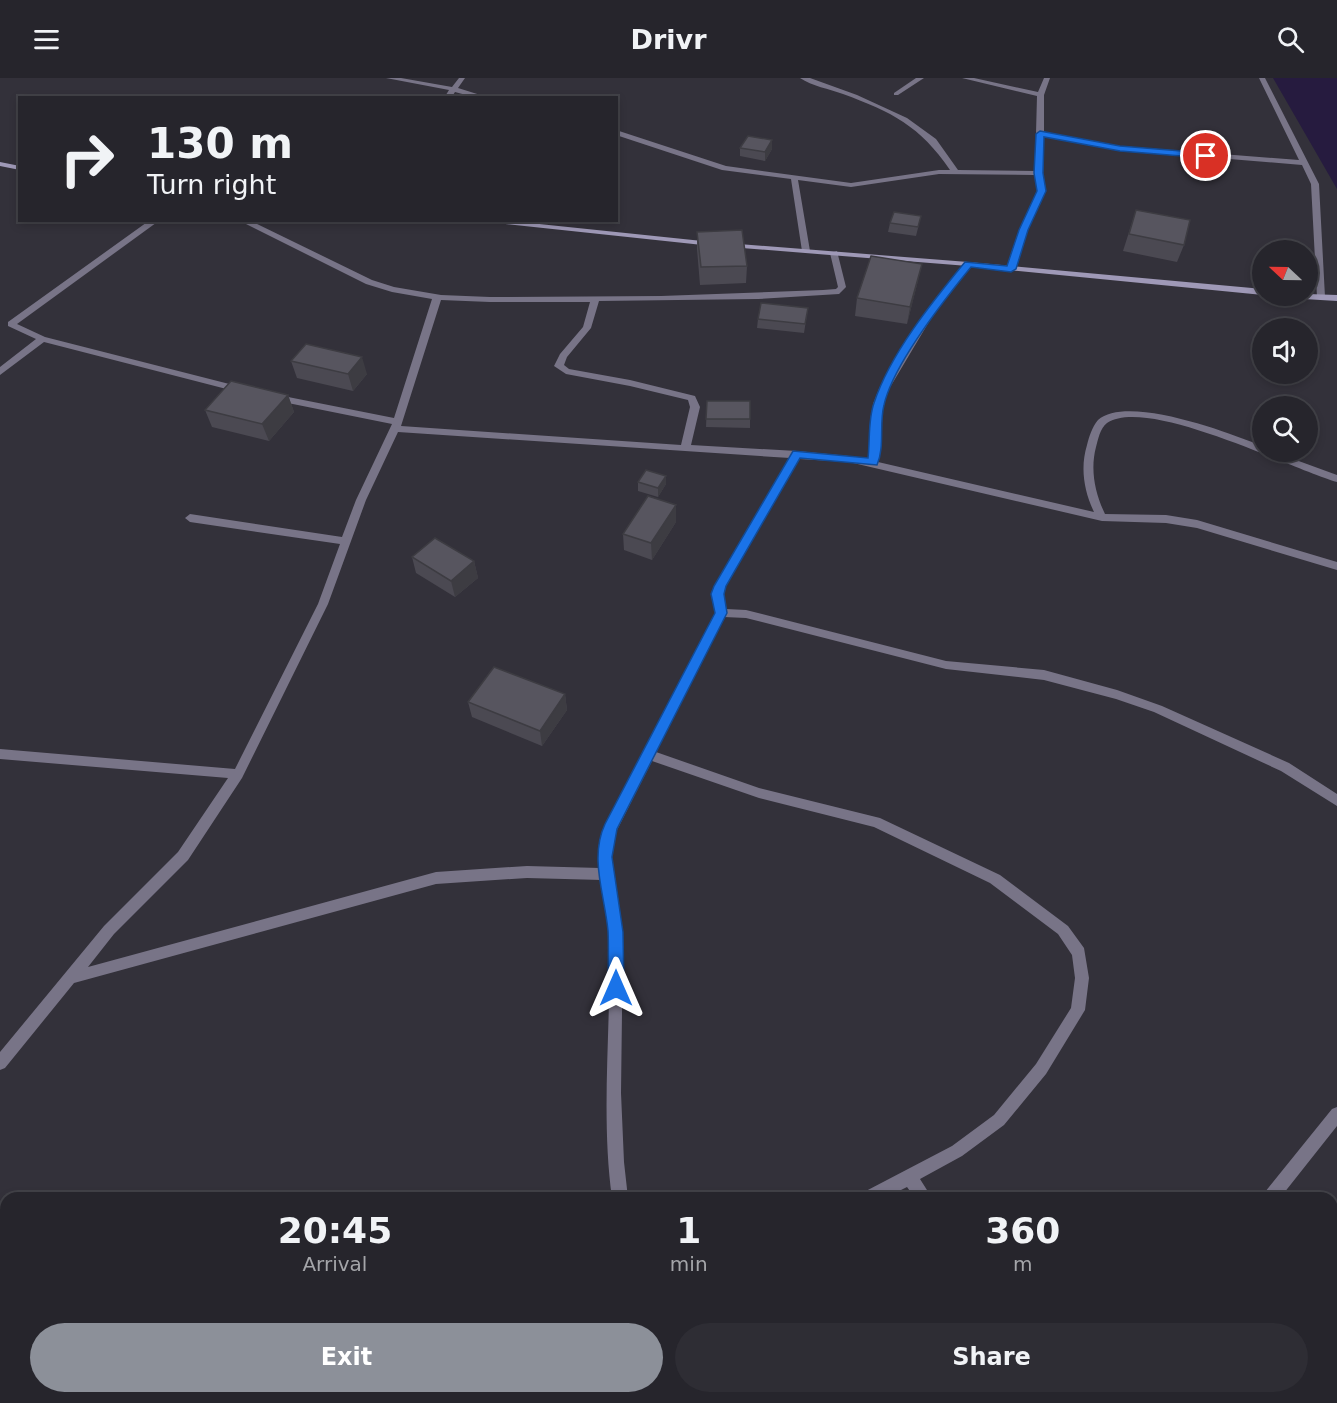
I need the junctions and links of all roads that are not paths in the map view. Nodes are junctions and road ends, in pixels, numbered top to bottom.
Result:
1 (389, 78) edge
2 (462, 78) edge
3 (803, 78) edge
4 (921, 78) edge
5 (965, 78) edge
6 (1047, 78) edge
7 (1262, 78) edge
8 (454, 89) junction
9 (896, 94) dead end
10 (1041, 95) junction
11 (449, 96) edge
12 (480, 96) edge
13 (618, 133) edge
14 (1040, 134) junction
15 (1305, 163) junction
16 (0, 164) edge
17 (18, 168) edge
18 (955, 171) junction
19 (1039, 173) junction
20 (794, 176) junction
21 (153, 222) edge
22 (246, 222) edge
23 (494, 222) edge
24 (806, 251) junction
25 (834, 253) junction
26 (968, 264) junction
27 (1011, 269) junction
28 (1252, 291) edge
29 (437, 297) junction
30 (1318, 297) edge
31 (1321, 297) junction
32 (1337, 298) edge
33 (595, 299) junction
34 (42, 339) junction
35 (0, 372) edge
36 (249, 392) edge
37 (260, 394) edge
38 (395, 426) junction
39 (1252, 446) edge
40 (685, 449) junction
41 (796, 454) junction
42 (1293, 462) edge
43 (873, 463) junction
44 (1337, 479) edge
45 (1102, 517) junction
46 (190, 518) dead end
47 (346, 541) junction
48 (1337, 566) edge
49 (721, 613) junction
50 (0, 754) edge
51 (650, 755) junction
52 (238, 774) junction
53 (1337, 801) edge
54 (608, 874) junction
55 (70, 978) junction
56 (0, 1063) edge
57 (1337, 1114) edge
58 (909, 1177) junction
59 (620, 1192) edge
60 (881, 1192) edge
61 (920, 1192) edge
62 (1276, 1192) edge

1 - 8 street
2 - 8 street
3 - 18 street
4 - 9 street
5 - 10 street
6 - 10 street
7 - 15 street
8 - 11 street
8 - 12 street
10 - 14 street
13 - 20 street
14 - 15 street
14 - 19 street
15 - 31 street
16 - 17 street
18 - 19 street
18 - 20 street
19 - 27 street
20 - 24 street
21 - 34 street
22 - 29 street
23 - 24 street
24 - 25 street
25 - 26 street
25 - 33 street
26 - 27 street
26 - 43 street
27 - 28 street
29 - 33 street
29 - 38 street
30 - 31 street
31 - 32 street
33 - 40 street
34 - 35 street
34 - 36 street
37 - 38 street
38 - 40 street
38 - 47 street
39 - 45 street
40 - 41 street
41 - 43 street
41 - 49 street
42 - 44 street
43 - 45 street
45 - 48 street
46 - 47 street
47 - 52 street
49 - 51 street
49 - 53 street
50 - 52 street
51 - 54 street
51 - 58 street
52 - 55 street
54 - 55 street
54 - 59 street
55 - 56 street
57 - 62 street
58 - 60 street
58 - 61 street

